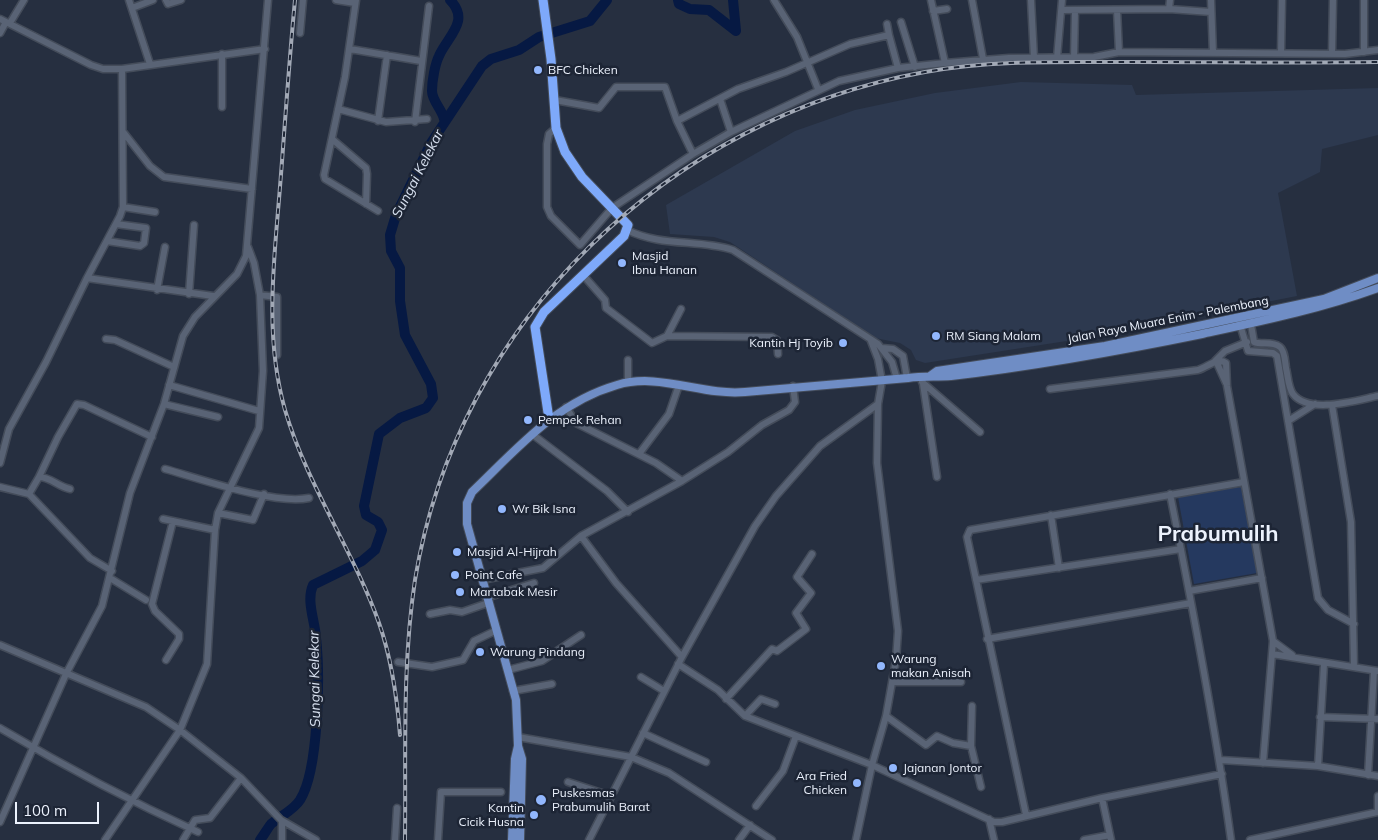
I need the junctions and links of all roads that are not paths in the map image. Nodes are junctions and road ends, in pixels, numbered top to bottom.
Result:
1 (24, 0) edge
2 (129, 0) edge
3 (153, 0) edge
4 (166, 0) edge
5 (181, 0) edge
6 (268, 0) edge
7 (303, 0) edge
8 (336, 0) edge
9 (543, 0) edge
10 (774, 0) edge
11 (931, 0) edge
12 (972, 0) edge
13 (1031, 0) edge
14 (1062, 0) edge
15 (1170, 0) edge
16 (1211, 0) edge
17 (1282, 0) edge
18 (1333, 0) edge
19 (1364, 0) edge
20 (356, 2) edge
21 (429, 6) dead end
22 (132, 8) junction
23 (946, 9) dead end
24 (1169, 9) junction
25 (1062, 10) junction
26 (1117, 10) junction
27 (933, 11) junction
28 (1075, 11) junction
29 (1211, 12) junction
30 (5, 21) edge
31 (901, 22) dead end
32 (887, 24) dead end
33 (0, 33) edge
34 (300, 33) dead end
35 (889, 35) junction
36 (265, 49) junction
37 (350, 49) junction
38 (1378, 50) edge
39 (1119, 52) junction
40 (1364, 52) junction
41 (1213, 53) junction
42 (1281, 53) junction
43 (222, 54) junction
44 (1332, 54) junction
45 (387, 55) junction
46 (1034, 58) junction
47 (1057, 58) junction
48 (1074, 58) junction
49 (983, 59) junction
50 (421, 61) junction
51 (806, 63) junction
52 (945, 63) junction
53 (150, 64) junction
54 (915, 67) junction
55 (898, 68) junction
56 (122, 69) junction
57 (818, 89) junction
58 (720, 99) junction
59 (555, 100) junction
60 (222, 107) dead end
61 (338, 109) junction
62 (427, 119) dead end
63 (378, 121) junction
64 (677, 121) junction
65 (415, 122) junction
66 (556, 128) junction
67 (731, 132) junction
68 (124, 133) junction
69 (332, 139) junction
70 (693, 154) junction
71 (252, 189) junction
72 (366, 204) junction
73 (123, 207) junction
74 (612, 208) junction
75 (378, 211) dead end
76 (155, 212) dead end
77 (116, 224) junction
78 (194, 225) dead end
79 (628, 230) junction
80 (107, 242) junction
81 (247, 246) junction
82 (165, 248) dead end
83 (583, 275) junction
84 (87, 278) junction
85 (1378, 278) edge
86 (1378, 288) edge
87 (157, 290) junction
88 (189, 294) junction
89 (260, 295) junction
90 (213, 296) junction
91 (681, 309) dead end
92 (1250, 319) junction
93 (1239, 322) junction
94 (666, 336) junction
95 (106, 339) dead end
96 (1253, 340) junction
97 (870, 341) junction
98 (1244, 342) junction
99 (882, 348) junction
100 (778, 354) dead end
101 (277, 355) dead end
102 (628, 360) dead end
103 (1216, 361) junction
104 (174, 367) junction
105 (908, 378) junction
106 (925, 378) junction
107 (897, 379) junction
108 (882, 381) junction
109 (628, 382) junction
110 (680, 385) junction
111 (169, 386) junction
112 (793, 386) junction
113 (1050, 390) dead end
114 (1378, 396) edge
115 (164, 404) junction
116 (878, 404) junction
117 (1315, 404) junction
118 (1332, 405) junction
119 (566, 407) junction
120 (259, 411) junction
121 (218, 417) dead end
122 (548, 419) junction
123 (1288, 421) junction
124 (980, 432) dead end
125 (532, 434) junction
126 (152, 437) junction
127 (639, 454) junction
128 (0, 463) edge
129 (165, 469) dead end
130 (39, 477) junction
131 (937, 477) dead end
132 (682, 481) junction
133 (1244, 482) junction
134 (0, 487) edge
135 (230, 487) junction
136 (70, 489) dead end
137 (30, 494) junction
138 (264, 494) junction
139 (1170, 494) junction
140 (309, 498) dead end
141 (628, 512) junction
142 (218, 513) junction
143 (1051, 515) junction
144 (163, 519) dead end
145 (173, 521) junction
146 (215, 530) junction
147 (581, 536) junction
148 (1181, 549) junction
149 (812, 554) dead end
150 (1059, 568) junction
151 (111, 575) junction
152 (1262, 578) junction
153 (482, 580) junction
154 (976, 580) junction
155 (534, 583) dead end
156 (1189, 591) junction
157 (146, 600) dead end
158 (487, 600) junction
159 (1191, 604) junction
160 (430, 614) dead end
161 (1354, 624) junction
162 (495, 631) junction
163 (581, 635) dead end
164 (987, 639) junction
165 (1273, 641) junction
166 (0, 644) edge
167 (1272, 654) junction
168 (1298, 658) junction
169 (166, 660) dead end
170 (680, 660) junction
171 (398, 662) dead end
172 (1324, 664) junction
173 (1354, 667) junction
174 (508, 670) junction
175 (1376, 671) edge
176 (66, 674) junction
177 (641, 677) dead end
178 (892, 682) junction
179 (961, 682) dead end
180 (552, 684) dead end
181 (664, 691) junction
182 (513, 692) junction
183 (726, 699) junction
184 (775, 704) dead end
185 (972, 706) dead end
186 (745, 716) junction
187 (886, 716) junction
188 (1320, 717) junction
189 (1370, 718) junction
190 (1378, 719) edge
191 (0, 728) edge
192 (180, 730) junction
193 (643, 733) junction
194 (796, 736) junction
195 (518, 742) junction
196 (970, 746) junction
197 (34, 749) junction
198 (631, 757) junction
199 (1221, 760) junction
200 (706, 762) dead end
201 (1263, 763) junction
202 (872, 765) junction
203 (1318, 766) junction
204 (1222, 774) junction
205 (1368, 775) junction
206 (1378, 776) edge
207 (241, 778) junction
208 (568, 782) dead end
209 (981, 787) dead end
210 (501, 792) dead end
211 (611, 796) junction
212 (1378, 796) edge
213 (1102, 798) junction
214 (132, 800) junction
215 (756, 806) dead end
216 (396, 808) dead end
217 (1378, 812) edge
218 (1026, 816) junction
219 (279, 818) junction
220 (989, 819) junction
221 (0, 822) edge
222 (750, 825) junction
223 (189, 828) junction
224 (198, 832) dead end
225 (1110, 837) edge
226 (1266, 838) edge
227 (105, 840) edge
228 (183, 840) edge
229 (282, 840) edge
230 (316, 840) edge
231 (395, 840) edge
232 (438, 840) edge
233 (512, 840) edge
234 (520, 840) edge
235 (589, 840) edge
236 (740, 840) edge
237 (772, 840) edge
238 (856, 840) edge
239 (994, 840) edge
240 (1084, 840) edge
241 (1231, 840) edge
242 (1250, 840) edge

1 - 30 street
2 - 22 street
3 - 22 street
4 - 5 street
6 - 36 street
7 - 34 street
8 - 20 street
9 - 59 highway
10 - 51 street
11 - 27 street
12 - 49 street
13 - 46 street
14 - 25 street
15 - 24 street
16 - 29 street
17 - 42 street
18 - 44 street
19 - 40 street
20 - 37 street
21 - 50 street
22 - 53 street
23 - 27 street
24 - 26 street
24 - 29 street
25 - 28 street
25 - 47 street
26 - 28 street
26 - 39 street
27 - 52 street
28 - 48 street
29 - 41 street
30 - 33 street
30 - 56 street
31 - 54 street
32 - 35 street
35 - 51 street
35 - 55 street
36 - 43 street
36 - 71 street
37 - 45 street
37 - 61 street
38 - 40 street
39 - 41 street
39 - 48 street
40 - 44 street
41 - 42 street
42 - 44 street
43 - 53 street
43 - 60 street
45 - 50 street
45 - 63 street
46 - 47 street
46 - 49 street
47 - 48 street
49 - 52 street
50 - 65 street
51 - 57 street
51 - 58 street
52 - 54 street
53 - 56 street
54 - 55 street
55 - 57 street
56 - 68 street
57 - 67 street
58 - 64 street
58 - 67 street
59 - 64 street
59 - 66 highway
61 - 63 street
61 - 69 street
62 - 65 street
63 - 65 street
64 - 70 street
66 - 74 highway
66 - 74 street
67 - 70 street
68 - 71 street
68 - 73 street
69 - 72 street
69 - 72 street
70 - 74 street
71 - 81 street
72 - 75 street
73 - 76 street
73 - 77 street
74 - 79 highway
77 - 80 street
77 - 80 street
78 - 88 street
79 - 83 highway
79 - 97 street
80 - 84 street
81 - 89 street
81 - 90 street
82 - 87 street
83 - 94 street
83 - 122 highway
84 - 87 street
84 - 128 street
85 - 92 main road, Jalan Raya Muara Enim - Palembang
86 - 92 main road, Jalan Raya Muara Enim - Palembang
87 - 88 street
88 - 90 street
89 - 101 street
89 - 120 street
90 - 104 street
91 - 94 street
92 - 93 main road, Jalan Raya Muara Enim - Palembang
92 - 96 street
93 - 98 street
93 - 106 main road, Jalan Raya Muara Enim - Palembang
94 - 100 street
95 - 104 street
96 - 98 street
96 - 117 street
97 - 99 street
97 - 108 street
98 - 103 street
98 - 123 street
99 - 105 street
99 - 107 street
102 - 109 street
103 - 113 street
103 - 133 street
104 - 111 street
105 - 106 main road, Jalan Raya Muara Enim - Palembang
105 - 107 main road, Jalan Raya Muara Enim - Palembang
106 - 124 street
106 - 131 street
107 - 108 main road, Jalan Raya Muara Enim - Palembang
108 - 112 main road, Jalan Raya Muara Enim - Palembang
108 - 116 street
109 - 110 main road, Jalan Raya Muara Enim - Palembang
109 - 119 main road, Jalan Raya Muara Enim - Palembang
110 - 112 main road, Jalan Raya Muara Enim - Palembang
110 - 127 street
111 - 115 street
111 - 120 street
112 - 132 street
114 - 118 street
115 - 121 street
115 - 126 street
116 - 170 street
116 - 178 street
117 - 118 street
117 - 123 street
118 - 161 street
119 - 122 main road, Jalan Raya Muara Enim - Palembang
119 - 127 street
120 - 135 street
122 - 125 main road, Jalan Raya Muara Enim - Palembang
123 - 161 street
125 - 141 street
125 - 153 main road, Jalan Raya Muara Enim - Palembang
126 - 130 street
126 - 151 street
127 - 132 street
129 - 135 street
130 - 136 street
130 - 137 street
132 - 141 street
133 - 139 street
133 - 152 street
134 - 137 street
135 - 138 street
135 - 142 street
137 - 151 street
138 - 140 street
138 - 142 street
139 - 143 street
139 - 148 street
141 - 147 street
142 - 146 street
143 - 150 street
143 - 154 street
144 - 145 street
145 - 146 street
145 - 169 street
146 - 192 street
147 - 153 street
147 - 170 street
148 - 150 street
148 - 156 street
149 - 183 street
150 - 154 street
151 - 157 street
151 - 176 street
152 - 156 street
152 - 165 street
153 - 158 main road, Jalan Raya Muara Enim - Palembang
154 - 164 street
155 - 158 street
156 - 159 street
158 - 160 street
158 - 162 main road, Jalan Raya Muara Enim - Palembang
159 - 164 street
159 - 199 street
161 - 173 street
162 - 171 street
162 - 174 main road, Jalan Raya Muara Enim - Palembang
163 - 174 street
164 - 218 street
165 - 167 street
165 - 168 street
166 - 176 street
167 - 168 street
167 - 201 street
168 - 172 street
170 - 181 street
170 - 183 street
172 - 173 street
172 - 188 street
173 - 175 street
174 - 182 main road, Jalan Raya Muara Enim - Palembang
175 - 189 street
176 - 192 street
176 - 197 street
177 - 181 street
178 - 179 street
178 - 187 street
180 - 182 street
181 - 193 street
182 - 195 main road, Jalan Raya Muara Enim - Palembang
183 - 186 street
184 - 186 street
185 - 196 street
186 - 194 street
187 - 196 street
187 - 202 street
188 - 189 street
188 - 203 street
189 - 190 street
189 - 205 street
191 - 197 street
192 - 207 street
192 - 214 street
193 - 198 street
193 - 200 street
194 - 202 street
194 - 215 street
195 - 198 street
195 - 233 main road, Jalan Raya Muara Enim - Palembang
195 - 234 main road, Jalan Raya Muara Enim - Palembang
196 - 209 street
197 - 214 street
197 - 221 street
198 - 211 street
198 - 222 street
199 - 201 street
199 - 204 street
201 - 203 street
202 - 220 street
202 - 238 street
203 - 205 street
204 - 213 street
204 - 241 street
205 - 206 street
207 - 219 street
207 - 223 street
208 - 211 street
210 - 232 street
211 - 235 street
212 - 217 street
213 - 218 street
213 - 225 street
214 - 223 street
214 - 227 street
216 - 231 street
217 - 226 street
218 - 220 street
219 - 229 street
219 - 230 street
220 - 239 street
222 - 236 street
222 - 237 street
223 - 224 street
223 - 228 street
225 - 240 street
226 - 242 street

